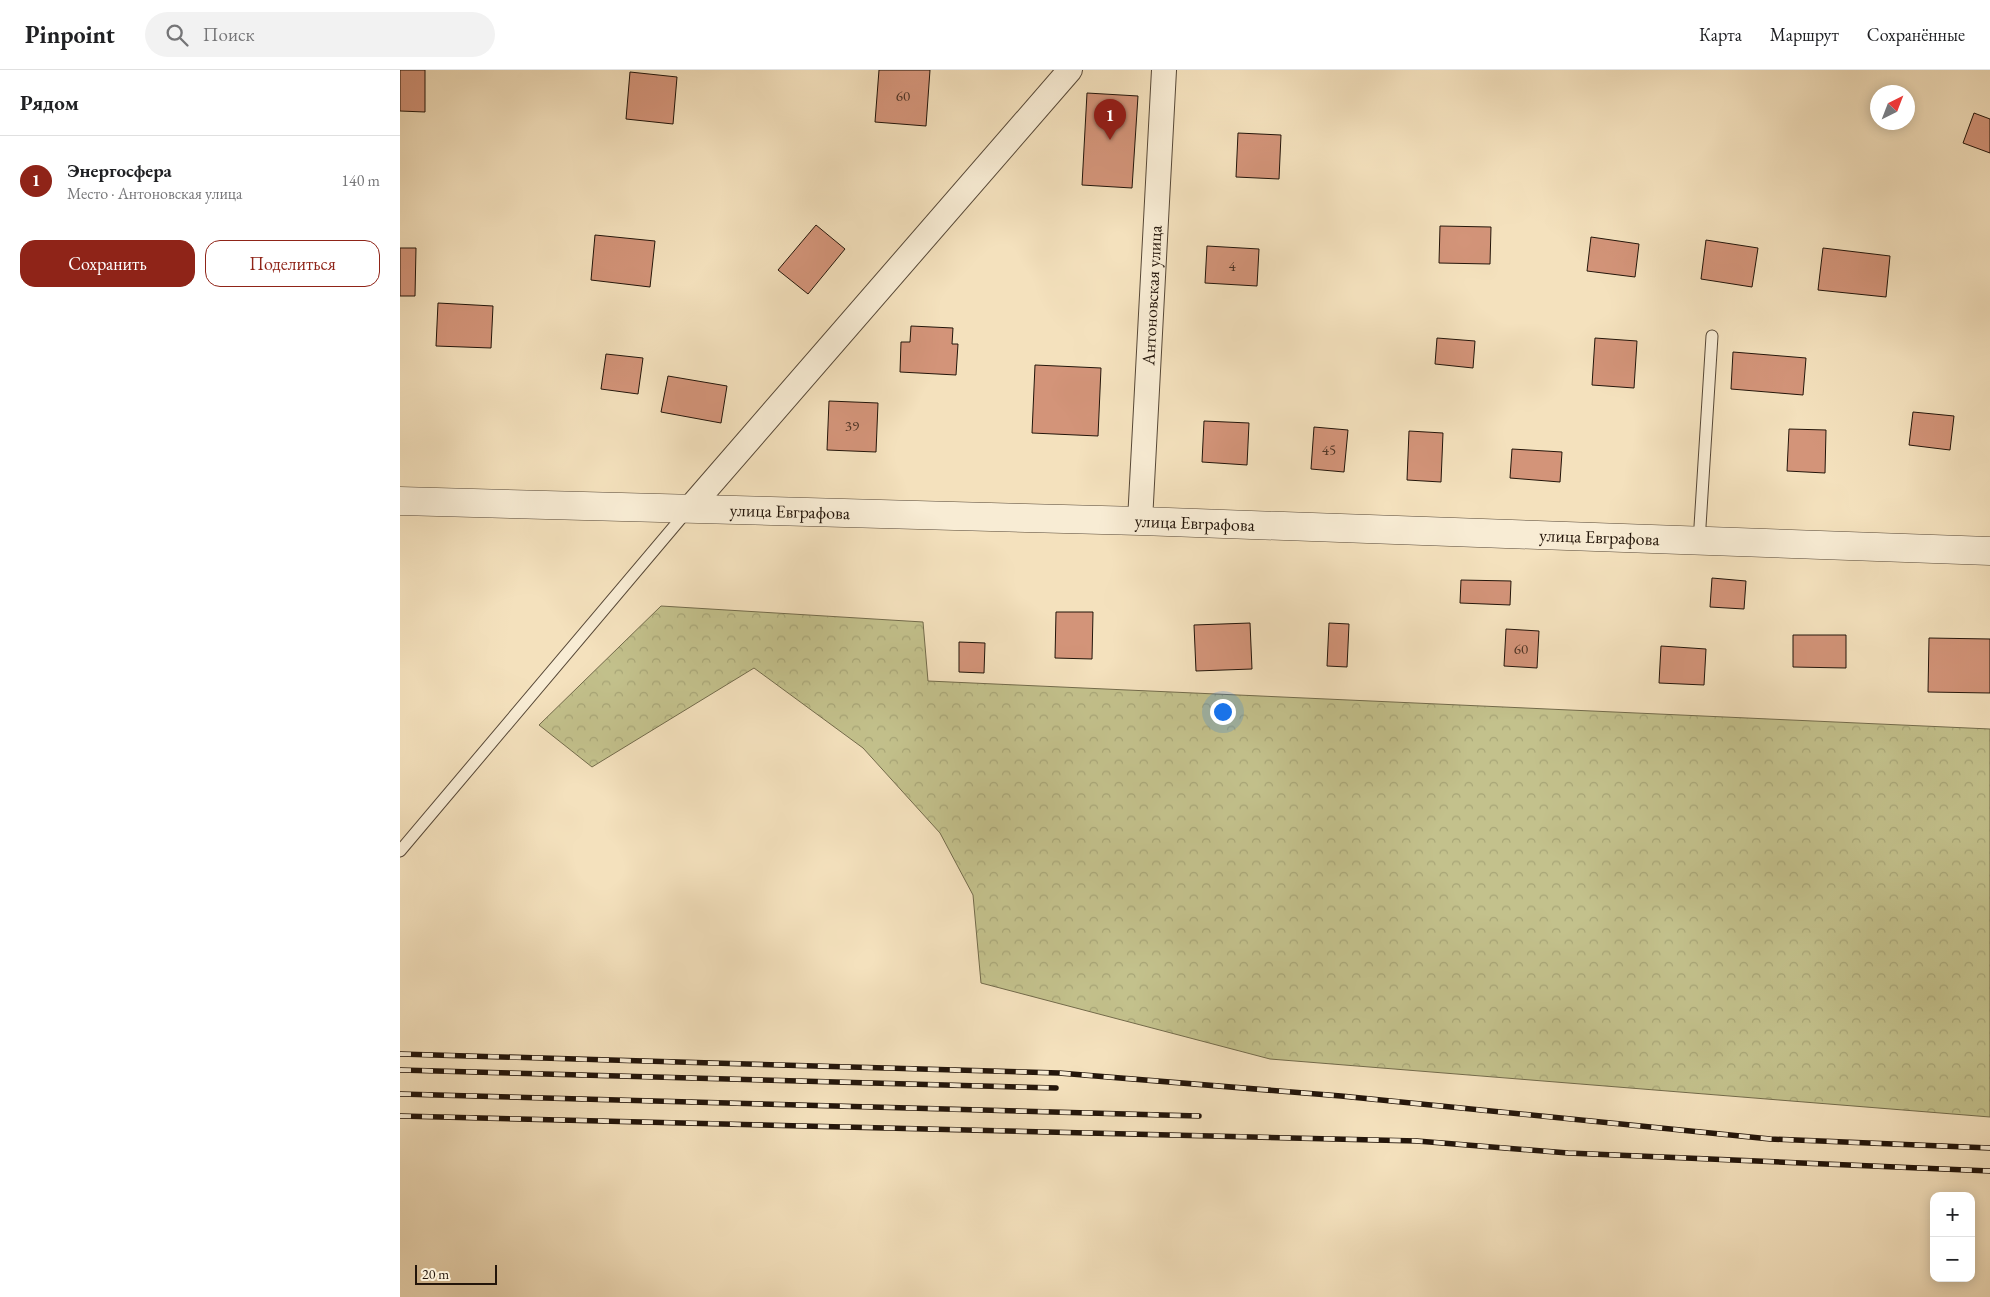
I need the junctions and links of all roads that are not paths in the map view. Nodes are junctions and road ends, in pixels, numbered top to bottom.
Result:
1 (1070, 70) edge
2 (1164, 70) edge
3 (1712, 336) dead end
4 (400, 501) edge
5 (689, 509) junction
6 (1140, 521) junction
7 (1699, 542) junction
8 (1990, 552) edge
9 (400, 851) edge

1 - 5 street
2 - 6 street, Антоновская улица
3 - 7 lane
4 - 5 street, улица Евграфова
5 - 6 street, улица Евграфова
5 - 9 lane
6 - 7 street, улица Евграфова
7 - 8 street, улица Евграфова

